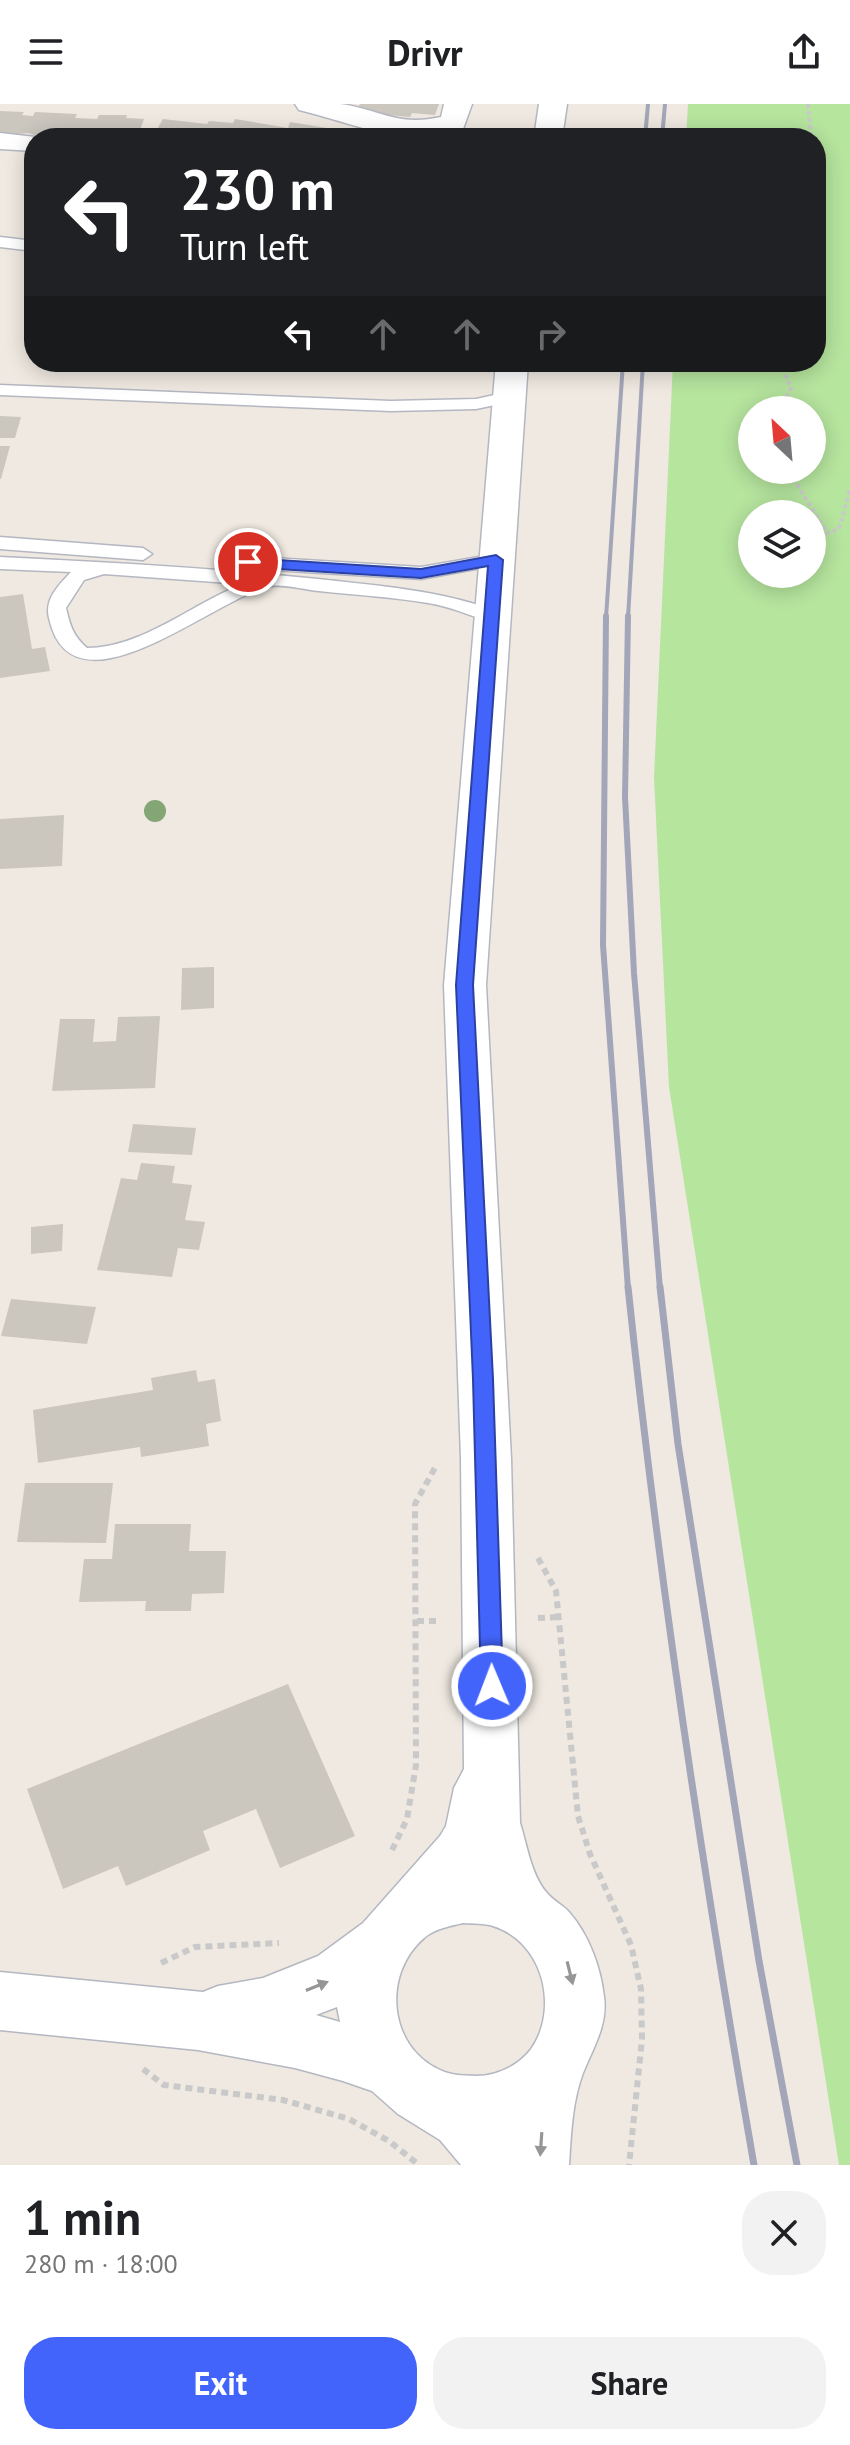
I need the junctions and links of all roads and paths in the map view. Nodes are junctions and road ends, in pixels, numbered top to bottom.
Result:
1 (309, 104) edge
2 (458, 104) edge
3 (553, 104) edge
4 (808, 104) edge
5 (357, 128) edge
6 (433, 128) edge
7 (549, 128) edge
8 (810, 128) edge
9 (0, 141) edge
10 (24, 142) edge
11 (0, 242) edge
12 (24, 245) edge
13 (784, 372) edge
14 (510, 380) edge
15 (0, 390) edge
16 (787, 396) edge
17 (796, 484) edge
18 (850, 489) edge
19 (0, 543) edge
20 (496, 560) junction
21 (0, 563) edge
22 (103, 568) junction
23 (270, 580) junction
24 (492, 616) junction
25 (415, 1504) dead end
26 (535, 1551) dead end
27 (492, 1686) junction
28 (390, 1855) dead end
29 (526, 1912) junction
30 (393, 1930) junction
31 (290, 1941) dead end
32 (195, 1947) dead end
33 (0, 2001) edge
34 (188, 2019) junction
35 (554, 2068) junction
36 (404, 2081) junction
37 (164, 2085) dead end
38 (419, 2165) edge
39 (501, 2165) edge
40 (539, 2165) edge
41 (629, 2165) edge

1 - 5 main road
2 - 6 main road
3 - 7 main road
4 - 8 path
9 - 10 main road
11 - 12 lane
13 - 16 path
14 - 15 lane
14 - 20 main road
17 - 18 path
19 - 20 lane
20 - 24 main road
21 - 22 lane
22 - 23 lane
22 - 23 lane
23 - 24 lane
24 - 27 main road
25 - 28 path
26 - 41 path
27 - 29 main road
27 - 30 main road
29 - 30 main road
29 -> 35 main road
34 -> 30 main road
30 - 36 main road
31 - 32 path
33 - 34 main road
34 - 36 main road
35 - 36 main road
35 -> 40 main road
36 - 39 main road
37 - 38 path

